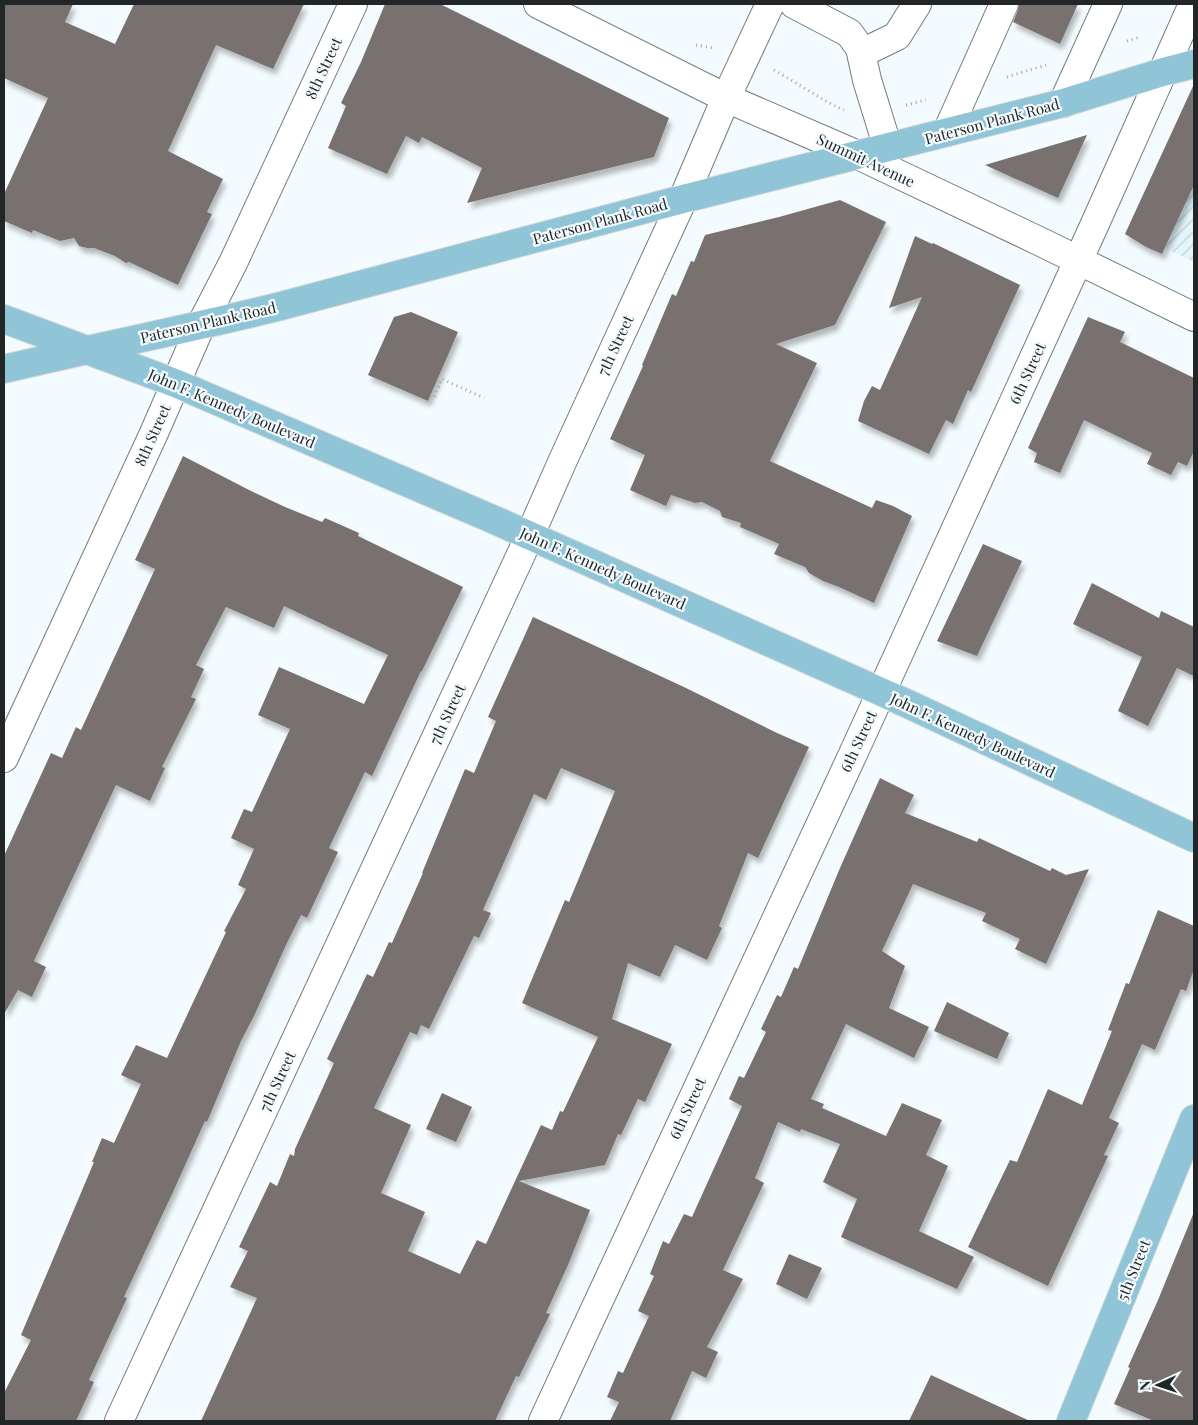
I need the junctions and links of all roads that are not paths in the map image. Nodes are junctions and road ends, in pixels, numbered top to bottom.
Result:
1 (353, 4) edge
2 (538, 4) edge
3 (770, 4) edge
4 (794, 4) edge
5 (917, 4) edge
6 (1004, 4) edge
7 (1108, 4) edge
8 (1194, 4) edge
9 (862, 53) junction
10 (1194, 64) edge
11 (1163, 72) junction
12 (726, 98) junction
13 (1063, 102) junction
14 (947, 132) junction
15 (888, 148) junction
16 (858, 155) junction
17 (683, 200) junction
18 (1078, 260) junction
19 (1194, 317) edge
20 (4, 319) edge
21 (201, 325) junction
22 (88, 349) junction
23 (4, 370) edge
24 (175, 383) junction
25 (530, 535) junction
26 (881, 692) junction
27 (4, 758) edge
28 (1194, 838) edge
29 (1194, 1119) edge
30 (119, 1421) edge
31 (543, 1421) edge
32 (1071, 1421) edge

1 - 21 street, 8th Street
2 - 12 street, Summit Avenue
3 - 12 street, 7th Street
4 - 9 street
5 - 9 street
6 - 14 street
7 - 13 street
8 - 11 street, 6th Street
9 - 15 street
10 - 11 main road, Paterson Plank Road
11 - 13 main road, Paterson Plank Road
11 - 18 street, 6th Street
12 - 16 street, Summit Avenue
12 - 17 street, 7th Street
13 - 14 main road, Paterson Plank Road
14 - 15 main road, Paterson Plank Road
15 - 16 main road, Paterson Plank Road
16 - 17 main road, Paterson Plank Road
16 - 18 street, Summit Avenue
17 - 21 main road, Paterson Plank Road
17 - 25 street, 7th Street
18 - 19 street, Summit Avenue
18 - 26 street, 6th Street
20 - 22 main road, John F. Kennedy Boulevard
21 - 22 main road, Paterson Plank Road
21 - 24 street, 8th Street
22 - 23 main road, Paterson Plank Road
22 - 24 main road, John F. Kennedy Boulevard
24 - 25 main road, John F. Kennedy Boulevard
24 - 27 street, 8th Street
25 - 26 main road, John F. Kennedy Boulevard
25 - 30 street, 7th Street
26 - 28 main road, John F. Kennedy Boulevard
26 - 31 street, 6th Street
29 - 32 main road, 5th Street

